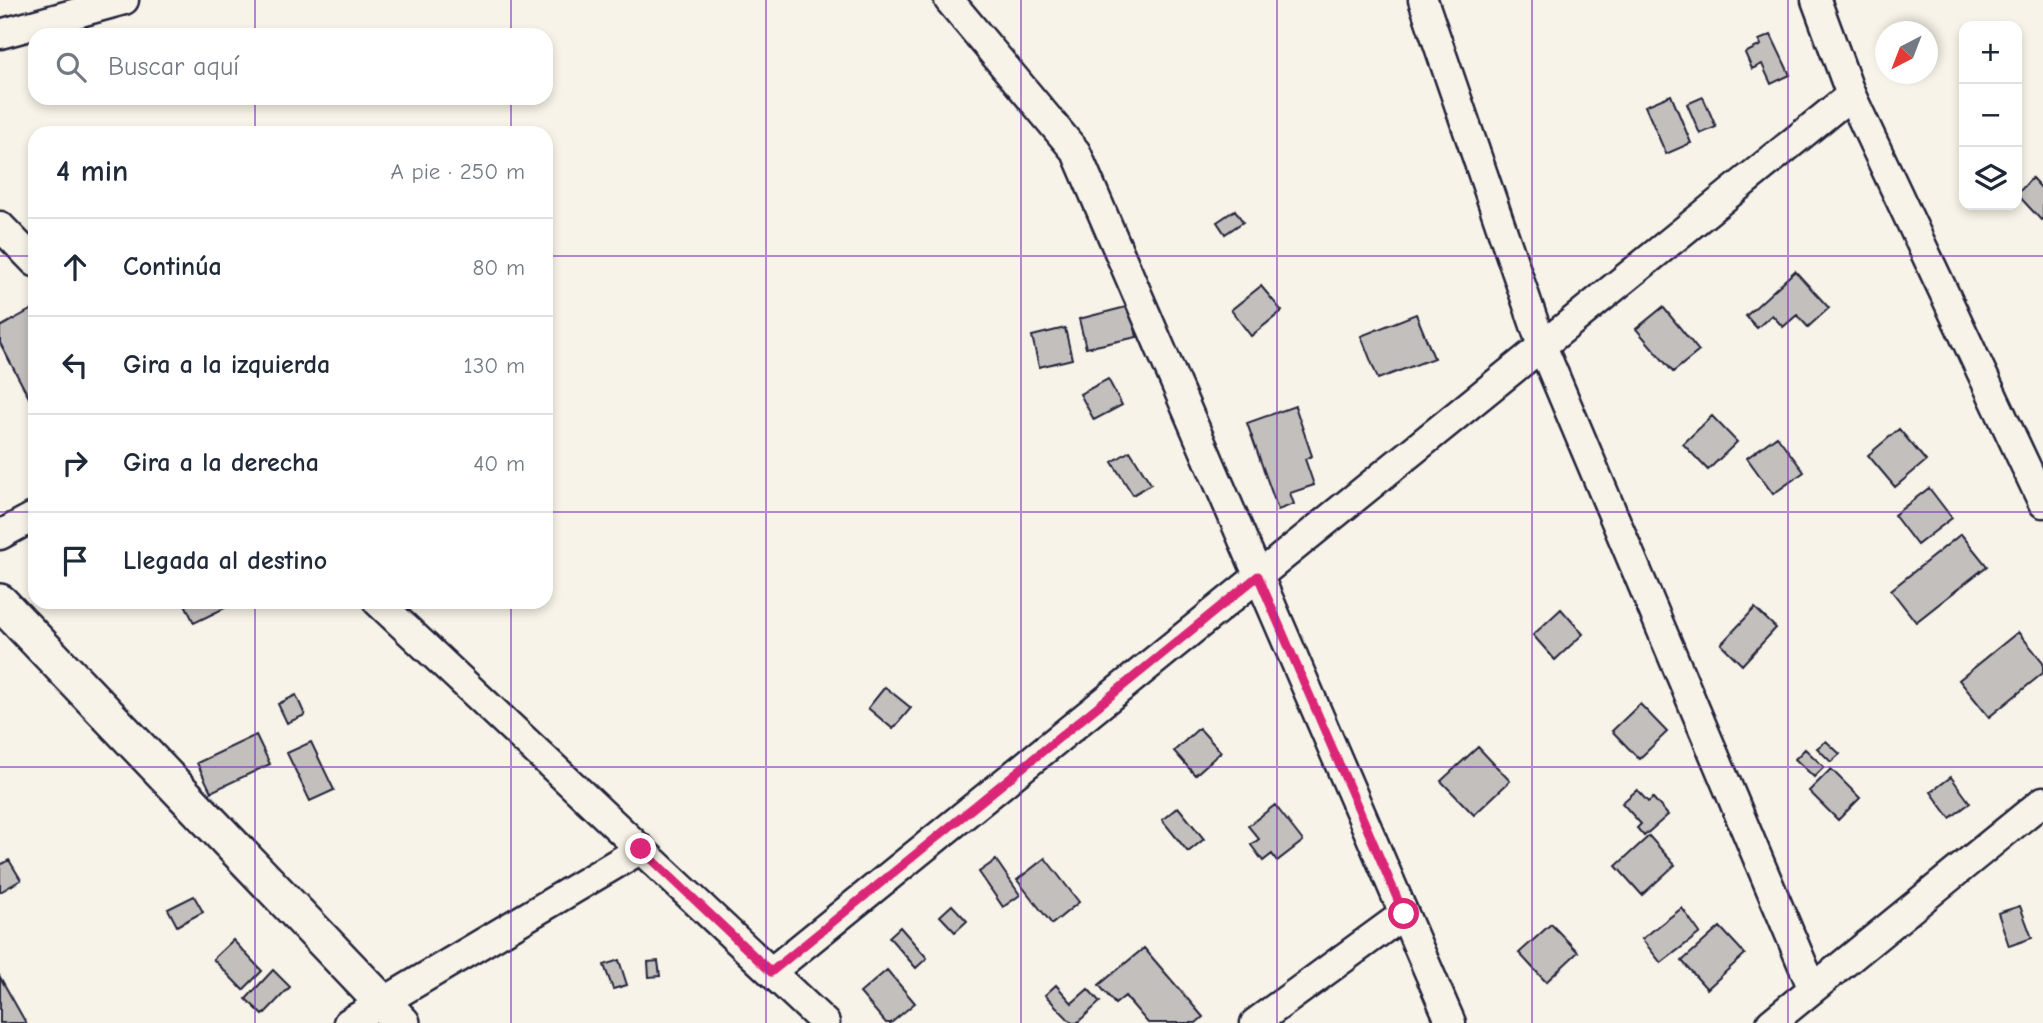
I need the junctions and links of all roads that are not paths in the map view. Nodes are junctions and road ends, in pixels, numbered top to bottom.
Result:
1 (124, 0) edge
2 (949, 0) edge
3 (1423, 0) edge
4 (1815, 0) edge
5 (0, 34) edge
6 (1851, 94) junction
7 (0, 226) edge
8 (28, 255) edge
9 (1542, 346) junction
10 (2043, 503) edge
11 (28, 520) edge
12 (0, 535) edge
13 (1258, 576) junction
14 (0, 602) edge
15 (385, 609) edge
16 (2043, 801) edge
17 (641, 849) junction
18 (1404, 914) junction
19 (771, 972) junction
20 (1812, 987) junction
21 (392, 1012) edge
22 (348, 1023) edge
23 (825, 1023) edge
24 (1255, 1023) edge
25 (1451, 1023) edge
26 (1771, 1023) edge

1 - 5 street
2 - 13 street
3 - 9 street
4 - 6 street
6 - 9 street
6 - 10 street
7 - 8 street
9 - 13 street
9 - 20 street
11 - 12 street
13 - 18 street
13 - 19 street
14 - 21 street
15 - 17 street
16 - 20 street
17 - 19 street
17 - 21 street
18 - 24 street
18 - 25 street
19 - 23 street
20 - 26 street
21 - 22 street

